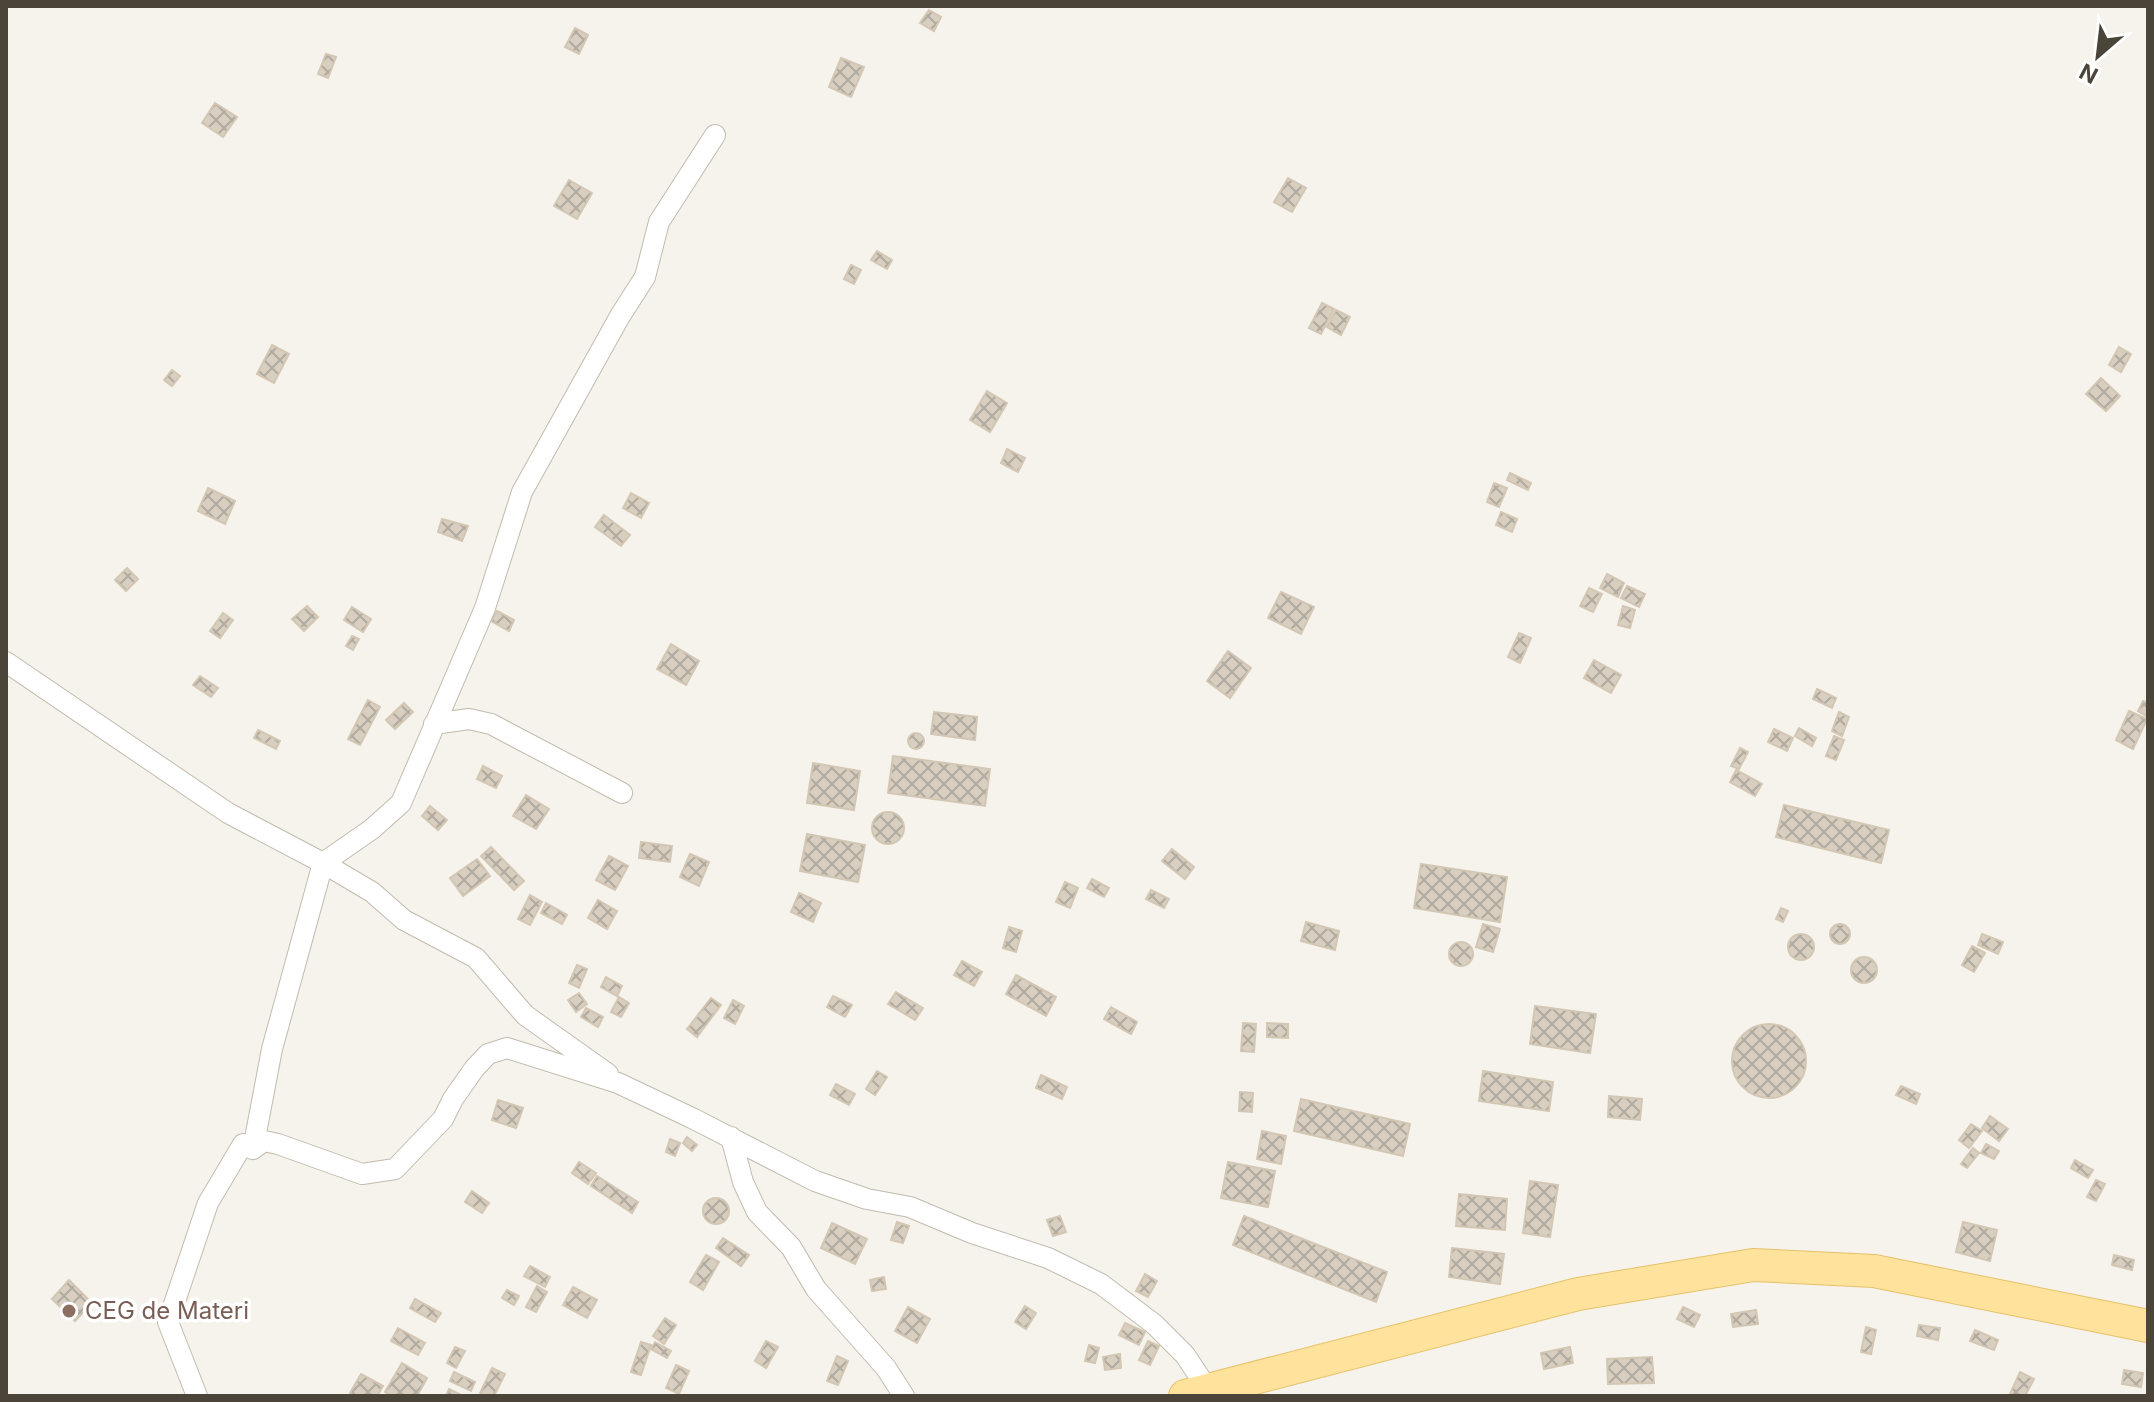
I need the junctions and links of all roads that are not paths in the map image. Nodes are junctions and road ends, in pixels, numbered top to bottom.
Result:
1 (715, 135) dead end
2 (6, 662) edge
3 (434, 724) junction
4 (622, 793) dead end
5 (323, 863) junction
6 (618, 1083) junction
7 (731, 1137) junction
8 (253, 1149) junction
9 (2148, 1326) edge
10 (1197, 1394) edge
11 (197, 1396) edge
12 (904, 1396) edge

1 - 3 street
2 - 5 street
3 - 4 street
3 - 5 street
5 - 6 street
5 - 8 street
6 - 7 street
6 - 8 street
7 - 10 street
7 - 12 street
8 - 11 street
9 - 10 main road

